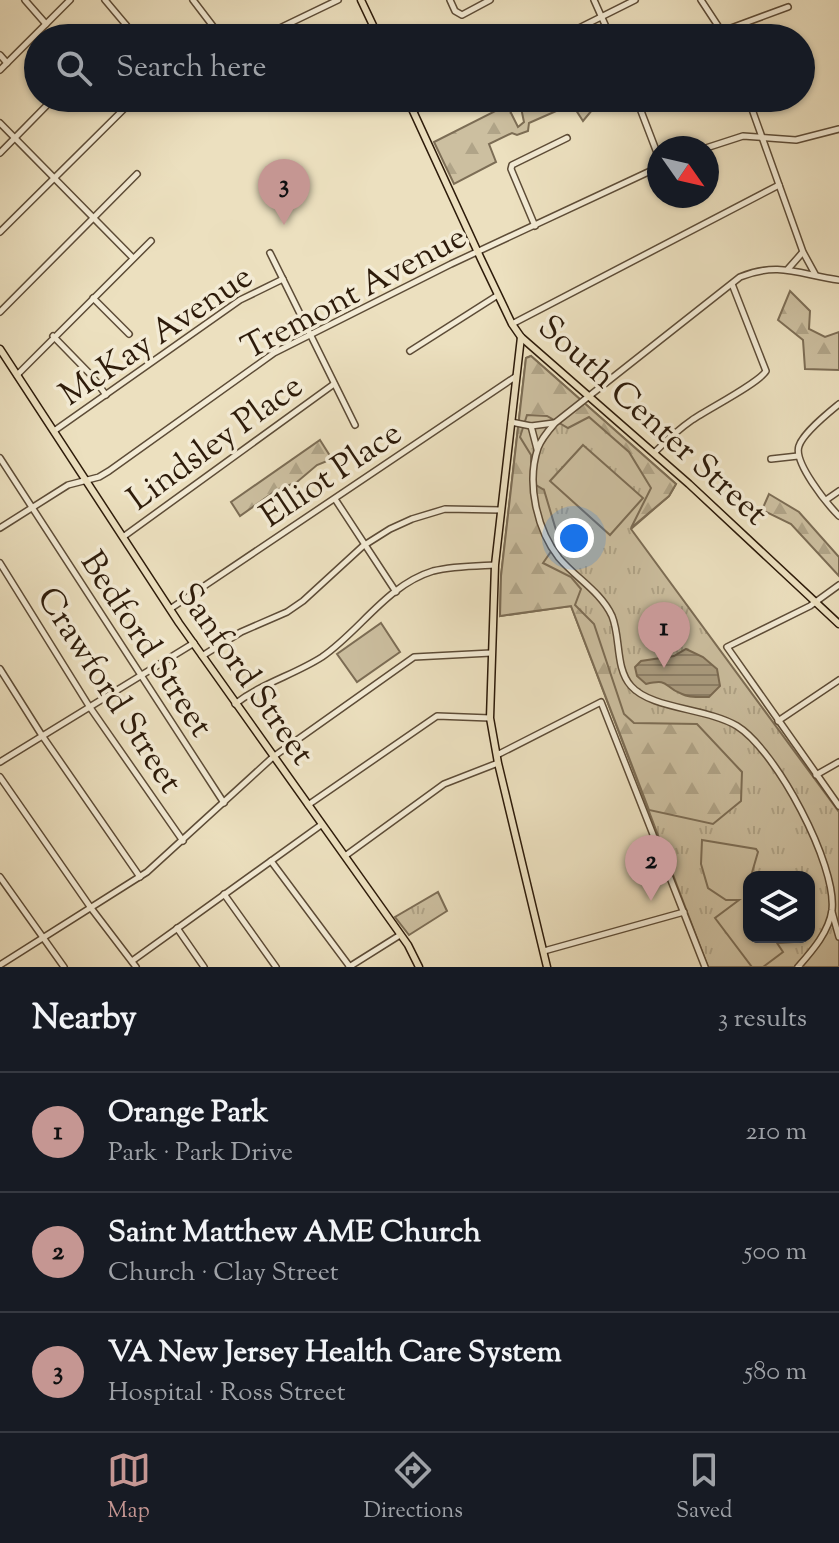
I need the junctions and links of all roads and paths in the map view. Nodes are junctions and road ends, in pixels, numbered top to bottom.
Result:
1 (25, 0) edge
2 (70, 0) edge
3 (105, 0) edge
4 (193, 0) edge
5 (338, 0) edge
6 (361, 0) edge
7 (450, 0) edge
8 (490, 0) edge
9 (594, 0) edge
10 (635, 0) edge
11 (701, 0) edge
12 (788, 7) dead end
13 (602, 17) junction
14 (46, 24) joint
15 (125, 24) edge
16 (211, 24) edge
17 (288, 24) edge
18 (372, 24) edge
19 (588, 24) edge
20 (605, 24) edge
21 (717, 24) edge
22 (749, 24) edge
23 (24, 46) edge
24 (0, 55) edge
25 (7, 63) junction
26 (0, 70) edge
27 (40, 112) edge
28 (121, 112) edge
29 (413, 112) edge
30 (641, 112) edge
31 (753, 112) edge
32 (0, 123) edge
33 (839, 129) edge
34 (651, 136) edge
35 (762, 136) junction
36 (15, 138) junction
37 (567, 138) dead end
38 (719, 144) edge
39 (0, 153) edge
40 (647, 173) edge
41 (137, 174) dead end
42 (53, 178) junction
43 (779, 185) junction
44 (92, 218) junction
45 (535, 226) junction
46 (0, 232) edge
47 (151, 241) dead end
48 (478, 252) junction
49 (803, 252) junction
50 (270, 253) dead end
51 (133, 258) junction
52 (788, 269) junction
53 (815, 274) junction
54 (283, 279) junction
55 (839, 280) edge
56 (732, 284) junction
57 (498, 295) junction
58 (93, 298) junction
59 (0, 312) edge
60 (512, 324) junction
61 (129, 334) dead end
62 (309, 334) junction
63 (53, 336) junction
64 (521, 337) junction
65 (0, 349) edge
66 (410, 351) dead end
67 (17, 375) junction
68 (515, 377) junction
69 (334, 384) junction
70 (106, 395) junction
71 (591, 397) junction
72 (839, 404) edge
73 (511, 422) junction
74 (555, 423) junction
75 (355, 425) dead end
76 (531, 426) junction
77 (54, 431) junction
78 (537, 450) junction
79 (654, 453) junction
80 (798, 456) junction
81 (0, 458) edge
82 (771, 459) dead end
83 (86, 481) junction
84 (839, 491) edge
85 (335, 499) junction
86 (826, 500) junction
87 (32, 508) junction
88 (501, 510) junction
89 (839, 516) edge
90 (0, 528) edge
91 (123, 537) junction
92 (363, 546) junction
93 (0, 563) edge
94 (495, 565) junction
95 (839, 585) edge
96 (396, 592) junction
97 (815, 602) junction
98 (170, 609) junction
99 (839, 624) edge
100 (194, 643) junction
101 (491, 653) junction
102 (202, 656) junction
103 (0, 669) edge
104 (140, 676) junction
105 (839, 680) edge
106 (235, 704) junction
107 (89, 706) junction
108 (490, 718) junction
109 (778, 721) junction
110 (42, 736) junction
111 (273, 757) junction
112 (498, 759) junction
113 (0, 762) edge
114 (839, 762) edge
115 (816, 775) junction
116 (0, 777) edge
117 (224, 803) junction
118 (308, 806) junction
119 (839, 806) edge
120 (321, 825) junction
121 (183, 841) junction
122 (344, 857) junction
123 (271, 861) junction
124 (0, 877) edge
125 (140, 877) junction
126 (224, 894) junction
127 (91, 908) junction
128 (684, 912) junction
129 (832, 912) junction
130 (177, 928) junction
131 (400, 935) junction
132 (839, 937) edge
133 (43, 938) junction
134 (544, 951) junction
135 (132, 961) junction
136 (0, 965) edge
137 (64, 967) edge
138 (136, 967) edge
139 (204, 967) edge
140 (276, 967) edge
141 (350, 967) edge
142 (419, 967) edge
143 (547, 967) edge
144 (705, 967) edge
145 (798, 967) edge

1 - 14 street
2 - 14 street
3 - 15 street
4 - 16 street
5 - 17 street
6 - 18 main road
7 - 8 street
9 - 13 street
10 - 13 street
11 - 21 street
12 - 22 street
13 - 19 street
13 - 20 street
23 - 25 street
24 - 25 street
25 - 26 street
27 - 36 street
28 - 42 street
29 - 48 main road, South Center Street
30 - 34 street
31 - 35 street
32 - 36 street
33 - 35 street
35 - 38 street
35 - 43 street
36 - 39 street
36 - 42 street
37 - 45 street
40 - 45 street, Tremont Avenue
41 - 44 street
42 - 44 street
42 - 46 street
43 - 49 street
43 - 60 street
44 - 51 street
44 - 59 street
45 - 48 street, Tremont Avenue
47 - 51 street
48 - 57 main road, South Center Street
48 - 62 street, Tremont Avenue
49 - 52 street
49 - 53 street
50 - 54 street
51 - 58 street
52 - 53 street
52 - 56 street
53 - 55 street
54 - 62 street
54 - 70 street, McKay Avenue
56 - 71 street
56 - 79 street
57 - 60 main road, South Center Street
57 - 66 street
58 - 61 street
58 - 63 street
60 - 64 main road, South Center Street
62 - 69 street
62 - 83 street, Tremont Avenue
63 - 67 street
63 - 70 street
64 - 68 main road
64 - 71 main road, South Center Street
65 - 67 main road, Sanford Street
67 - 77 main road, Sanford Street
68 - 73 main road
68 - 85 street, Elliot Place
69 - 75 street
69 - 91 street, Lindsley Place
70 - 77 street, McKay Avenue
71 - 74 street
71 - 79 main road, South Center Street
72 - 80 street
73 - 76 street
73 - 88 main road
74 - 76 street
74 - 78 street
76 - 78 street
77 - 83 main road, Sanford Street
78 - 129 street
79 - 97 main road, South Center Street
80 - 82 street
80 - 86 street
81 - 87 street, Bedford Street
83 - 87 street, Tremont Avenue
83 - 91 main road, Sanford Street
84 - 86 street
85 - 92 street
85 - 98 street, Elliot Place
86 - 89 street
87 - 90 street, Tremont Avenue
87 - 104 street, Bedford Street
88 - 92 street
88 - 94 main road
91 - 98 main road, Sanford Street
92 - 96 street
92 - 102 street
93 - 107 street, Crawford Street
94 - 96 street
94 - 101 main road
95 - 97 street
96 - 106 street
97 - 99 main road, South Center Street
97 - 109 street
98 - 100 main road, Sanford Street
100 - 102 main road, Sanford Street
100 - 104 street
101 - 108 main road
101 - 111 street
102 - 106 main road, Sanford Street
103 - 110 street
104 - 107 street
104 - 117 street, Bedford Street
105 - 109 street
106 - 111 main road, Sanford Street
107 - 110 street
107 - 121 street, Crawford Street
108 - 112 main road
108 - 118 street
109 - 115 street
110 - 113 street
110 - 125 street
111 - 117 street
111 - 118 main road, Sanford Street
112 - 122 street
112 - 128 street
112 - 134 main road
114 - 115 street
115 - 119 street
116 - 127 street
117 - 121 street
118 - 120 main road, Sanford Street
120 - 122 main road, Sanford Street
120 - 123 street
121 - 125 street
122 - 131 main road, Sanford Street
123 - 126 street
123 - 141 street
124 - 133 street
125 - 127 street
126 - 130 street
126 - 140 street
127 - 133 street
127 - 135 street
128 - 134 street
128 - 144 street
129 - 132 street
129 - 145 street
130 - 135 street
130 - 139 street
131 - 141 street
131 - 142 main road, Sanford Street
133 - 136 street
133 - 137 street
134 - 143 main road
135 - 138 street

